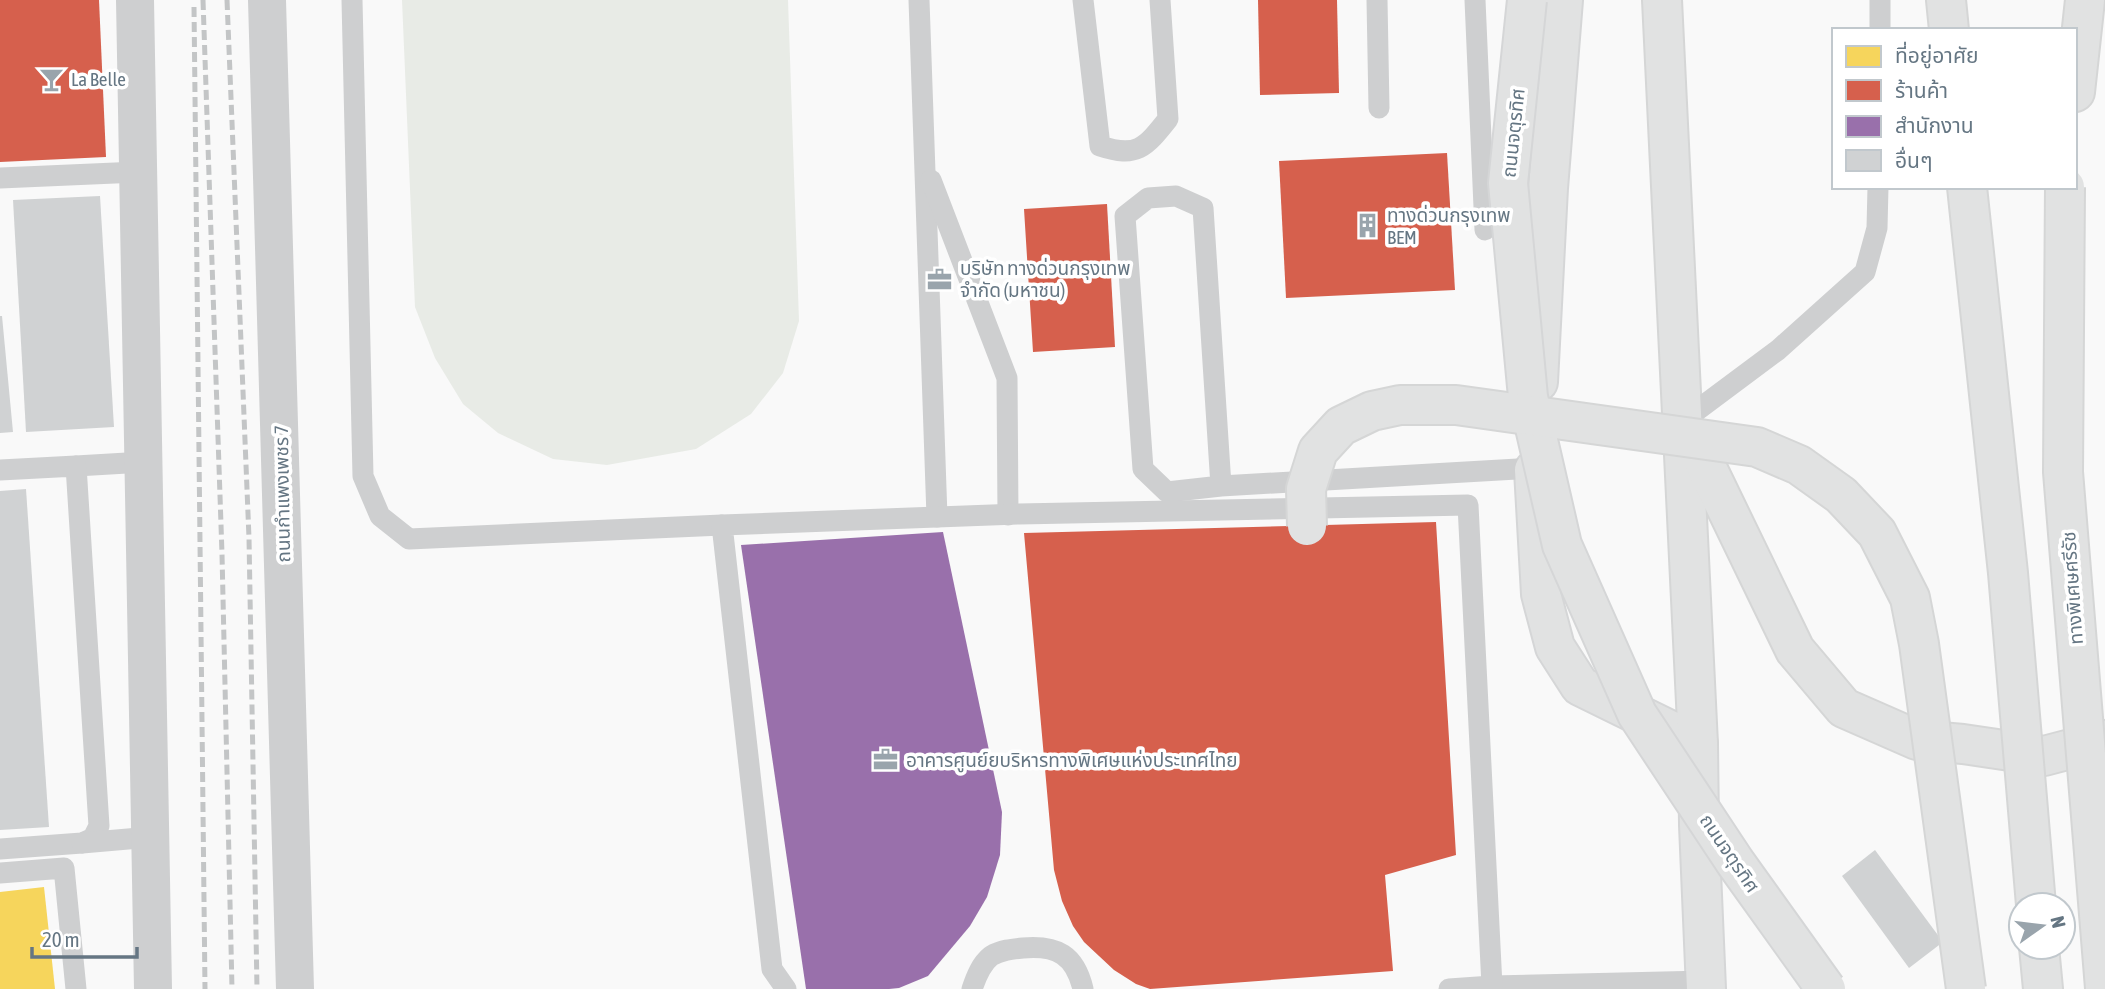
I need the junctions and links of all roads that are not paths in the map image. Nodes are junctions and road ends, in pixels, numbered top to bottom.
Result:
1 (135, 0) edge
2 (267, 0) edge
3 (352, 0) edge
4 (919, 0) edge
5 (1083, 0) edge
6 (1160, 0) edge
7 (1377, 0) edge
8 (1475, 0) edge
9 (1527, 0) edge
10 (1563, 0) edge
11 (1662, 0) edge
12 (1880, 0) edge
13 (1946, 0) edge
14 (2085, 0) edge
15 (1880, 28) edge
16 (1949, 28) edge
17 (2077, 74) edge
18 (1379, 108) dead end
19 (1482, 159) junction
20 (924, 161) junction
21 (1550, 161) junction
22 (138, 172) junction
23 (0, 178) edge
24 (1878, 189) edge
25 (1967, 189) edge
26 (2066, 189) edge
27 (1485, 230) dead end
28 (1684, 420) junction
29 (144, 462) junction
30 (76, 466) junction
31 (1534, 468) junction
32 (0, 470) edge
33 (1220, 486) junction
34 (1008, 515) junction
35 (936, 517) junction
36 (722, 525) junction
37 (1307, 526) dead end
38 (2105, 742) edge
39 (1698, 744) junction
40 (151, 837) junction
41 (82, 843) junction
42 (0, 849) edge
43 (0, 873) edge
44 (2035, 891) edge
45 (2099, 939) junction
46 (2040, 961) edge
47 (1706, 985) edge
48 (1492, 986) junction
49 (2105, 988) edge
50 (76, 989) edge
51 (153, 989) edge
52 (295, 989) edge
53 (786, 989) edge
54 (972, 989) edge
55 (1083, 989) edge
56 (1449, 989) edge
57 (1826, 989) edge
58 (1966, 989) edge
59 (2043, 989) edge

1 - 22 street
2 - 52 street, ถนนกำแพงเพชร 7
3 - 36 lane
4 - 20 lane
5 - 6 lane
7 - 18 lane
8 - 19 lane
9 - 57 main road, ถนนจตุรทิศ, bridge
10 - 21 main road, ถนนจตุรทิศ
11 - 28 main road
12 - 15 lane
13 - 16 main road
14 - 17 main road
19 - 21 lane
19 - 27 lane
20 - 34 lane
20 - 35 lane
21 - 31 main road, ถนนจตุรทิศ
22 - 23 lane
22 - 29 street
24 - 28 lane
25 - 44 main road, bridge
26 - 45 main road, ทางพิเศษศรีรัช, bridge
28 - 38 main road
28 - 39 main road
29 - 30 lane
29 - 40 street
30 - 32 lane
30 - 41 lane
31 - 33 lane
31 - 39 main road, ถนนจตุรทิศ
33 - 33 lane
34 - 35 lane
34 - 48 lane
35 - 36 lane
36 - 53 lane
37 - 58 main road, bridge
38 - 45 main road, bridge
39 - 47 main road
40 - 41 lane
40 - 51 street
41 - 42 lane
43 - 50 lane
45 - 49 main road, ทางพิเศษศรีรัช, bridge
46 - 59 main road
47 - 48 lane
48 - 56 lane
54 - 55 lane

